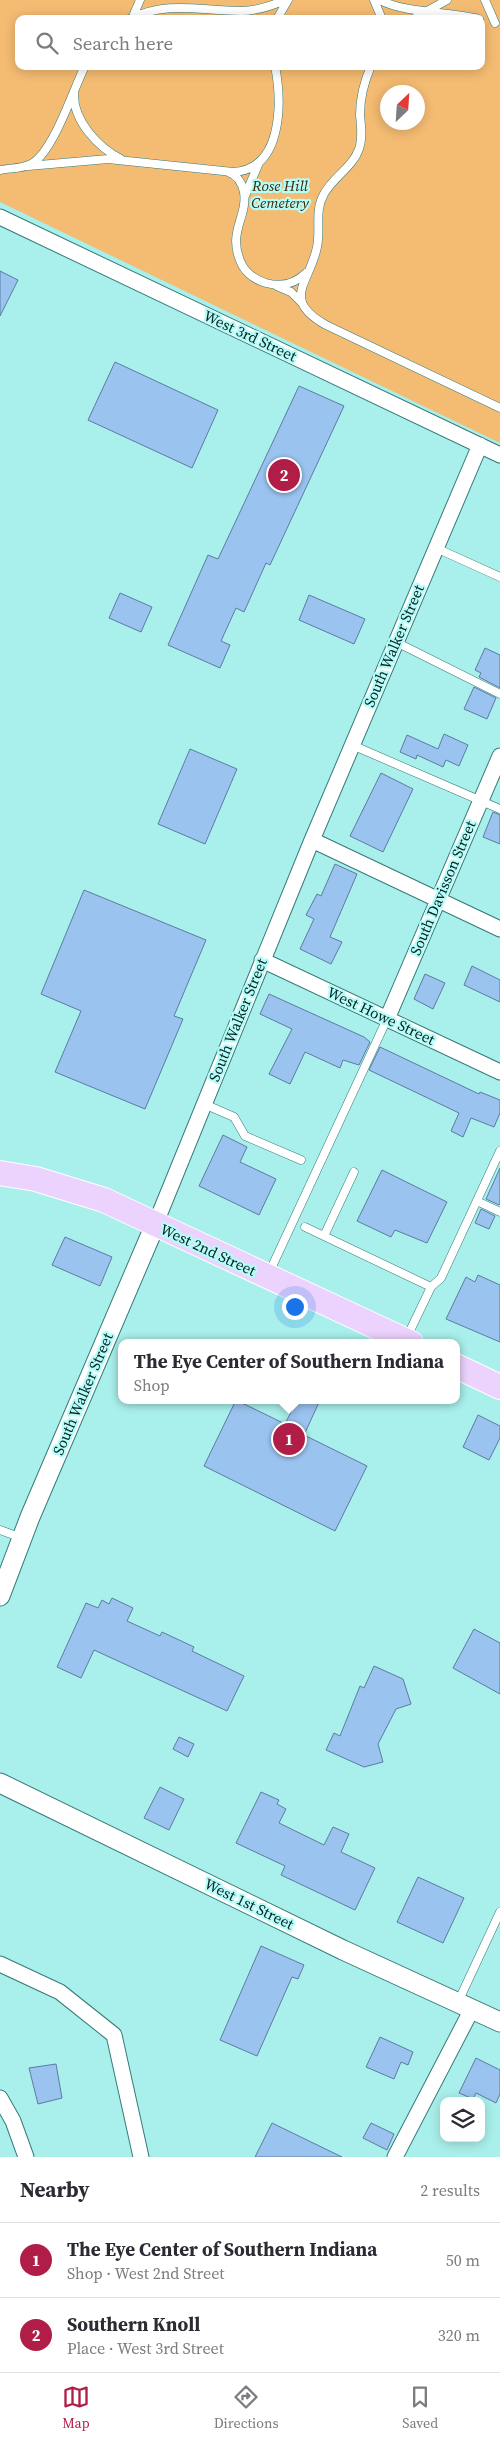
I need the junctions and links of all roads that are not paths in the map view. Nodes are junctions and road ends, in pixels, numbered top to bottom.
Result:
1 (140, 0) edge
2 (178, 0) edge
3 (287, 0) edge
4 (374, 0) edge
5 (380, 0) edge
6 (447, 0) edge
7 (485, 0) edge
8 (187, 3) junction
9 (224, 10) junction
10 (428, 10) junction
11 (132, 15) edge
12 (138, 15) edge
13 (233, 15) edge
14 (279, 15) edge
15 (380, 15) edge
16 (420, 15) edge
17 (457, 15) edge
18 (485, 21) edge
19 (498, 25) edge
20 (83, 70) edge
21 (276, 70) edge
22 (370, 70) edge
23 (76, 84) junction
24 (264, 155) junction
25 (128, 161) junction
26 (28, 166) junction
27 (0, 170) edge
28 (226, 172) junction
29 (244, 198) junction
30 (0, 217) edge
31 (308, 271) junction
32 (273, 285) junction
33 (304, 306) junction
34 (500, 408) edge
35 (480, 445) junction
36 (500, 455) edge
37 (436, 548) junction
38 (500, 577) edge
39 (396, 642) junction
40 (500, 694) edge
41 (352, 746) junction
42 (500, 756) edge
43 (481, 800) junction
44 (500, 809) edge
45 (312, 840) junction
46 (438, 899) junction
47 (500, 929) edge
48 (262, 960) junction
49 (387, 1019) junction
50 (500, 1072) edge
51 (204, 1104) junction
52 (500, 1151) edge
53 (301, 1160) dead end
54 (354, 1172) dead end
55 (0, 1173) edge
56 (477, 1201) junction
57 (500, 1212) edge
58 (155, 1225) junction
59 (305, 1227) dead end
60 (324, 1236) junction
61 (267, 1277) junction
62 (431, 1287) junction
63 (405, 1339) edge
64 (410, 1339) edge
65 (460, 1368) edge
66 (500, 1387) edge
67 (0, 1530) edge
68 (22, 1538) junction
69 (0, 1596) edge
70 (0, 1784) edge
71 (500, 1912) edge
72 (0, 1964) edge
73 (465, 2006) junction
74 (500, 2022) edge
75 (0, 2098) edge
76 (26, 2157) edge
77 (141, 2157) edge
78 (395, 2157) edge

1 - 11 lane
2 - 8 lane
3 - 9 lane
3 - 14 lane
4 - 15 lane
5 - 10 lane
6 - 10 lane
7 - 19 lane
8 - 9 lane
8 - 12 lane
9 - 13 lane
10 - 16 lane
10 - 17 lane
18 - 19 lane
20 - 23 lane
21 - 24 lane
22 - 31 lane
23 - 25 lane
23 - 26 lane
24 - 28 lane
24 - 29 lane
25 - 26 lane
25 - 28 lane
26 - 27 lane
28 - 29 lane
29 - 32 lane
30 - 35 street, West 3rd Street
31 - 32 lane
31 - 33 lane
32 - 33 lane
33 - 34 lane
35 - 36 street, West 3rd Street
35 - 37 street, South Walker Street
37 - 38 lane
37 - 39 street, South Walker Street
39 - 40 lane
39 - 41 street, South Walker Street
41 - 43 lane
41 - 45 street, South Walker Street
42 - 43 street, South Davisson Street
43 - 44 lane
43 - 46 street, South Davisson Street
45 - 46 street
45 - 48 street, South Walker Street
46 - 47 street
46 - 49 street, South Davisson Street
48 - 49 street, West Howe Street
48 - 51 street, South Walker Street
49 - 50 street, West Howe Street
49 - 61 lane
51 - 53 lane
51 - 58 street, South Walker Street
52 - 56 lane
54 - 60 lane
55 - 58 main road, West 2nd Street
56 - 57 lane
56 - 62 lane
58 - 61 main road, West 2nd Street
58 - 68 street, South Walker Street
59 - 60 lane
60 - 62 lane
61 - 63 main road, West 2nd Street
62 - 64 lane
65 - 66 main road
67 - 68 lane
68 - 69 street, South Walker Street
70 - 73 street, West 1st Street
71 - 73 lane
72 - 77 street
73 - 74 street, West 1st Street
73 - 78 street
75 - 76 street

